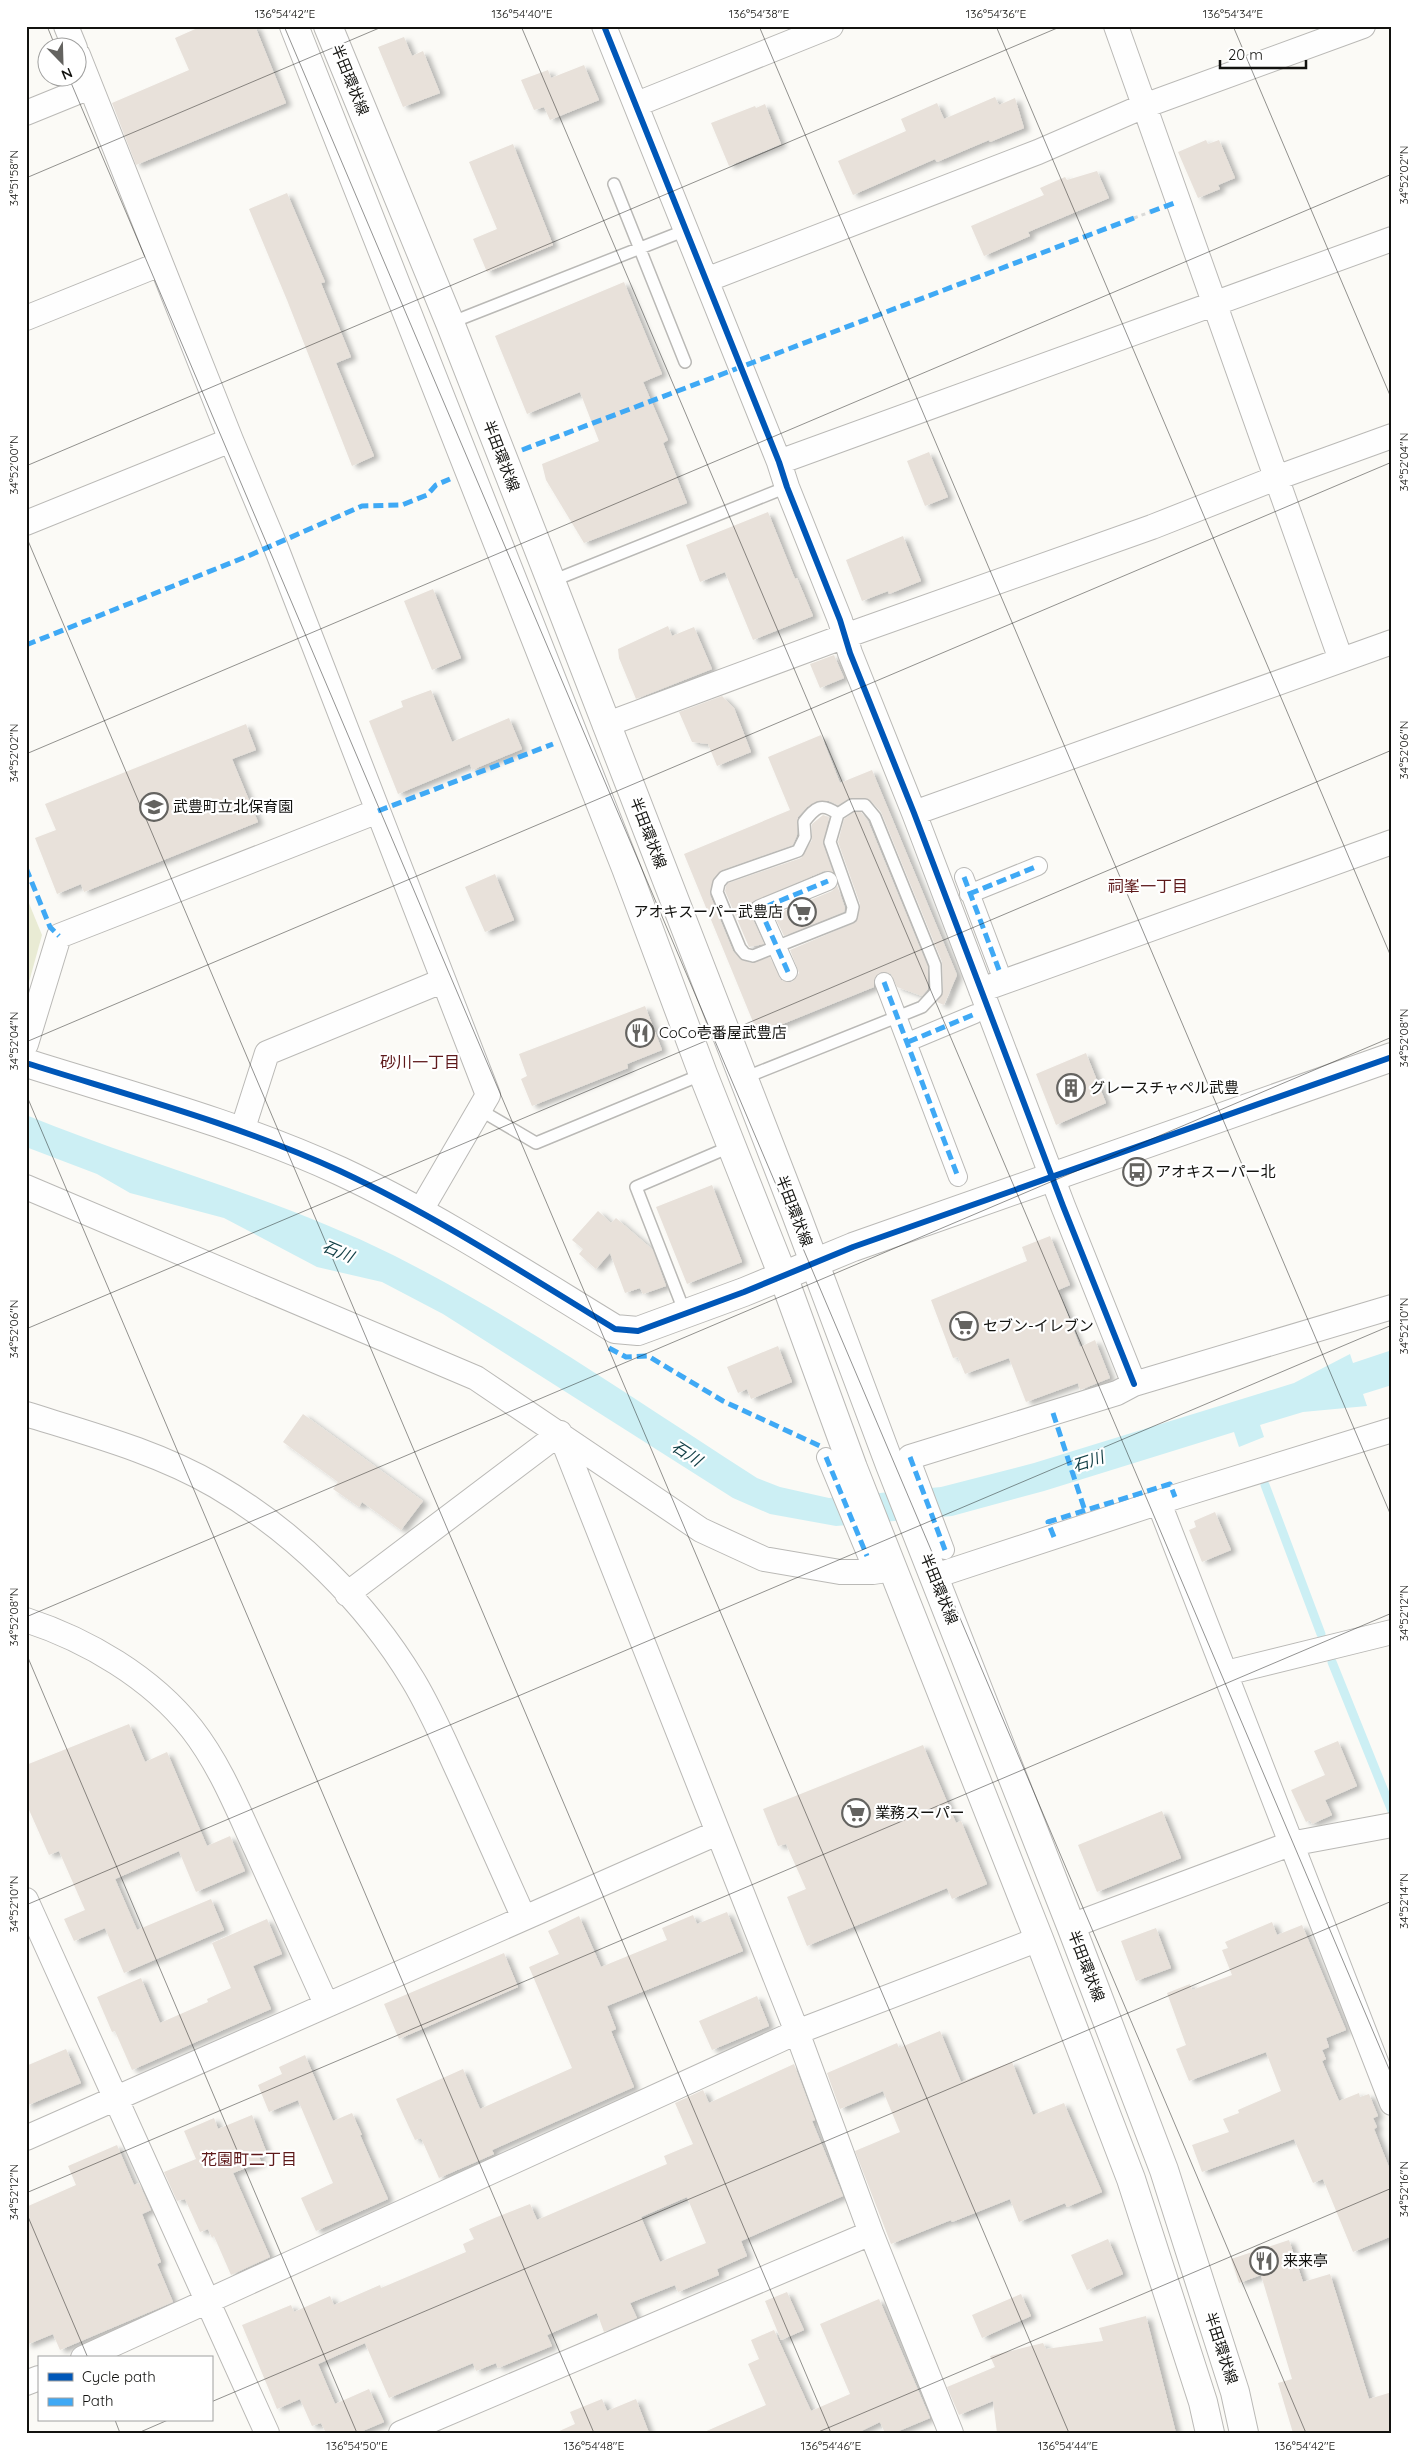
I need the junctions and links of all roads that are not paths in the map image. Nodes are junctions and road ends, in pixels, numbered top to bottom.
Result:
1 (66, 26) edge
2 (294, 26) edge
3 (328, 26) edge
4 (604, 26) edge
5 (830, 26) edge
6 (1116, 26) edge
7 (1363, 26) edge
8 (71, 38) edge
9 (88, 82) edge
10 (90, 87) junction
11 (636, 104) junction
12 (1144, 106) junction
13 (26, 113) edge
14 (614, 184) dead end
15 (686, 230) junction
16 (1392, 239) edge
17 (640, 247) junction
18 (160, 264) junction
19 (706, 280) junction
20 (1214, 303) junction
21 (26, 318) edge
22 (450, 323) junction
23 (685, 362) dead end
24 (1392, 436) edge
25 (231, 440) junction
26 (780, 462) junction
27 (1276, 478) junction
28 (787, 487) junction
29 (26, 523) edge
30 (550, 581) junction
31 (845, 636) junction
32 (1392, 642) edge
33 (1340, 660) junction
34 (606, 725) junction
35 (378, 811) junction
36 (914, 813) junction
37 (838, 814) junction
38 (1391, 845) edge
39 (1038, 866) dead end
40 (828, 881) dead end
41 (776, 948) junction
42 (999, 970) dead end
43 (788, 972) dead end
44 (442, 981) junction
45 (884, 982) dead end
46 (981, 990) junction
47 (975, 1014) dead end
48 (898, 1017) junction
49 (908, 1042) junction
50 (26, 1044) edge
51 (1392, 1057) edge
52 (26, 1063) edge
53 (703, 1074) junction
54 (744, 1078) junction
55 (480, 1110) junction
56 (242, 1131) junction
57 (732, 1146) junction
58 (958, 1177) dead end
59 (1053, 1177) junction
60 (26, 1187) edge
61 (420, 1210) junction
62 (814, 1263) junction
63 (784, 1276) junction
64 (1392, 1307) edge
65 (685, 1314) junction
66 (1134, 1384) junction
67 (26, 1414) edge
68 (1392, 1430) edge
69 (560, 1433) junction
70 (826, 1457) dead end
71 (900, 1461) junction
72 (1159, 1503) junction
73 (883, 1560) junction
74 (935, 1560) junction
75 (347, 1594) junction
76 (26, 1620) edge
77 (1392, 1632) edge
78 (1226, 1673) junction
79 (1392, 1825) edge
80 (717, 1833) junction
81 (1290, 1844) junction
82 (26, 1900) edge
83 (523, 1916) junction
84 (1071, 1926) junction
85 (1039, 1939) junction
86 (326, 2004) junction
87 (797, 2032) junction
88 (116, 2098) junction
89 (1392, 2103) edge
90 (26, 2138) edge
91 (871, 2233) junction
92 (208, 2301) junction
93 (87, 2356) edge
94 (38, 2378) edge
95 (26, 2384) edge
96 (949, 2432) edge
97 (267, 2433) edge
98 (401, 2433) edge
99 (1210, 2433) edge
100 (1244, 2433) edge

1 - 8 street
2 - 53 main road
3 - 22 main road, 半田環状線
4 - 11 street
5 - 11 street
6 - 12 street
7 - 12 street
9 - 10 street
10 - 13 street
10 - 18 street
11 - 15 street
12 - 19 street
12 - 20 street
14 - 17 lane
15 - 17 lane
15 - 19 street
16 - 20 street
17 - 22 lane
17 - 23 lane
18 - 21 street
18 - 25 street
19 - 26 street
20 - 26 street
20 - 27 street
22 - 30 main road, 半田環状線
24 - 27 street
25 - 29 street
25 - 35 street
26 - 28 street
27 - 31 street
27 - 33 street
28 - 30 lane
28 - 31 street
30 - 34 main road, 半田環状線
31 - 34 street
31 - 36 street
32 - 33 street
33 - 36 street
34 - 54 main road, 半田環状線
35 - 44 street
35 - 50 street
36 - 46 street
37 - 41 lane
37 - 41 lane
37 - 48 lane
38 - 46 street
39 - 42 street
40 - 41 street
41 - 43 street
44 - 55 street
44 - 56 street
45 - 48 street
46 - 59 street
47 - 49 street
48 - 49 street
48 - 54 lane
49 - 58 street
51 - 59 main road
52 - 56 main road
53 - 55 lane
53 - 57 main road
54 - 62 main road, 半田環状線
55 - 61 street
56 - 61 main road
57 - 63 main road
57 - 65 lane
59 - 62 main road
59 - 66 street
60 - 69 street
61 - 65 main road
62 - 63 main road
62 - 71 main road, 半田環状線
63 - 65 main road
63 - 73 main road
64 - 66 street
66 - 71 street
67 - 75 street
68 - 72 street
69 - 73 street
69 - 75 street
69 - 80 street
70 - 73 street
71 - 74 main road, 半田環状線
72 - 74 street
72 - 78 street
73 - 85 main road
74 - 84 main road, 半田環状線
75 - 83 street
76 - 86 street
77 - 78 street
78 - 81 street
79 - 81 street
80 - 83 street
80 - 87 street
81 - 84 street
81 - 89 street
82 - 88 street
83 - 86 street
84 - 100 main road, 半田環状線
85 - 87 street
85 - 99 main road
86 - 88 street
87 - 91 street
87 - 92 street
88 - 90 street
88 - 92 street
91 - 96 street
91 - 98 street
92 - 93 street
92 - 97 street
94 - 95 street

